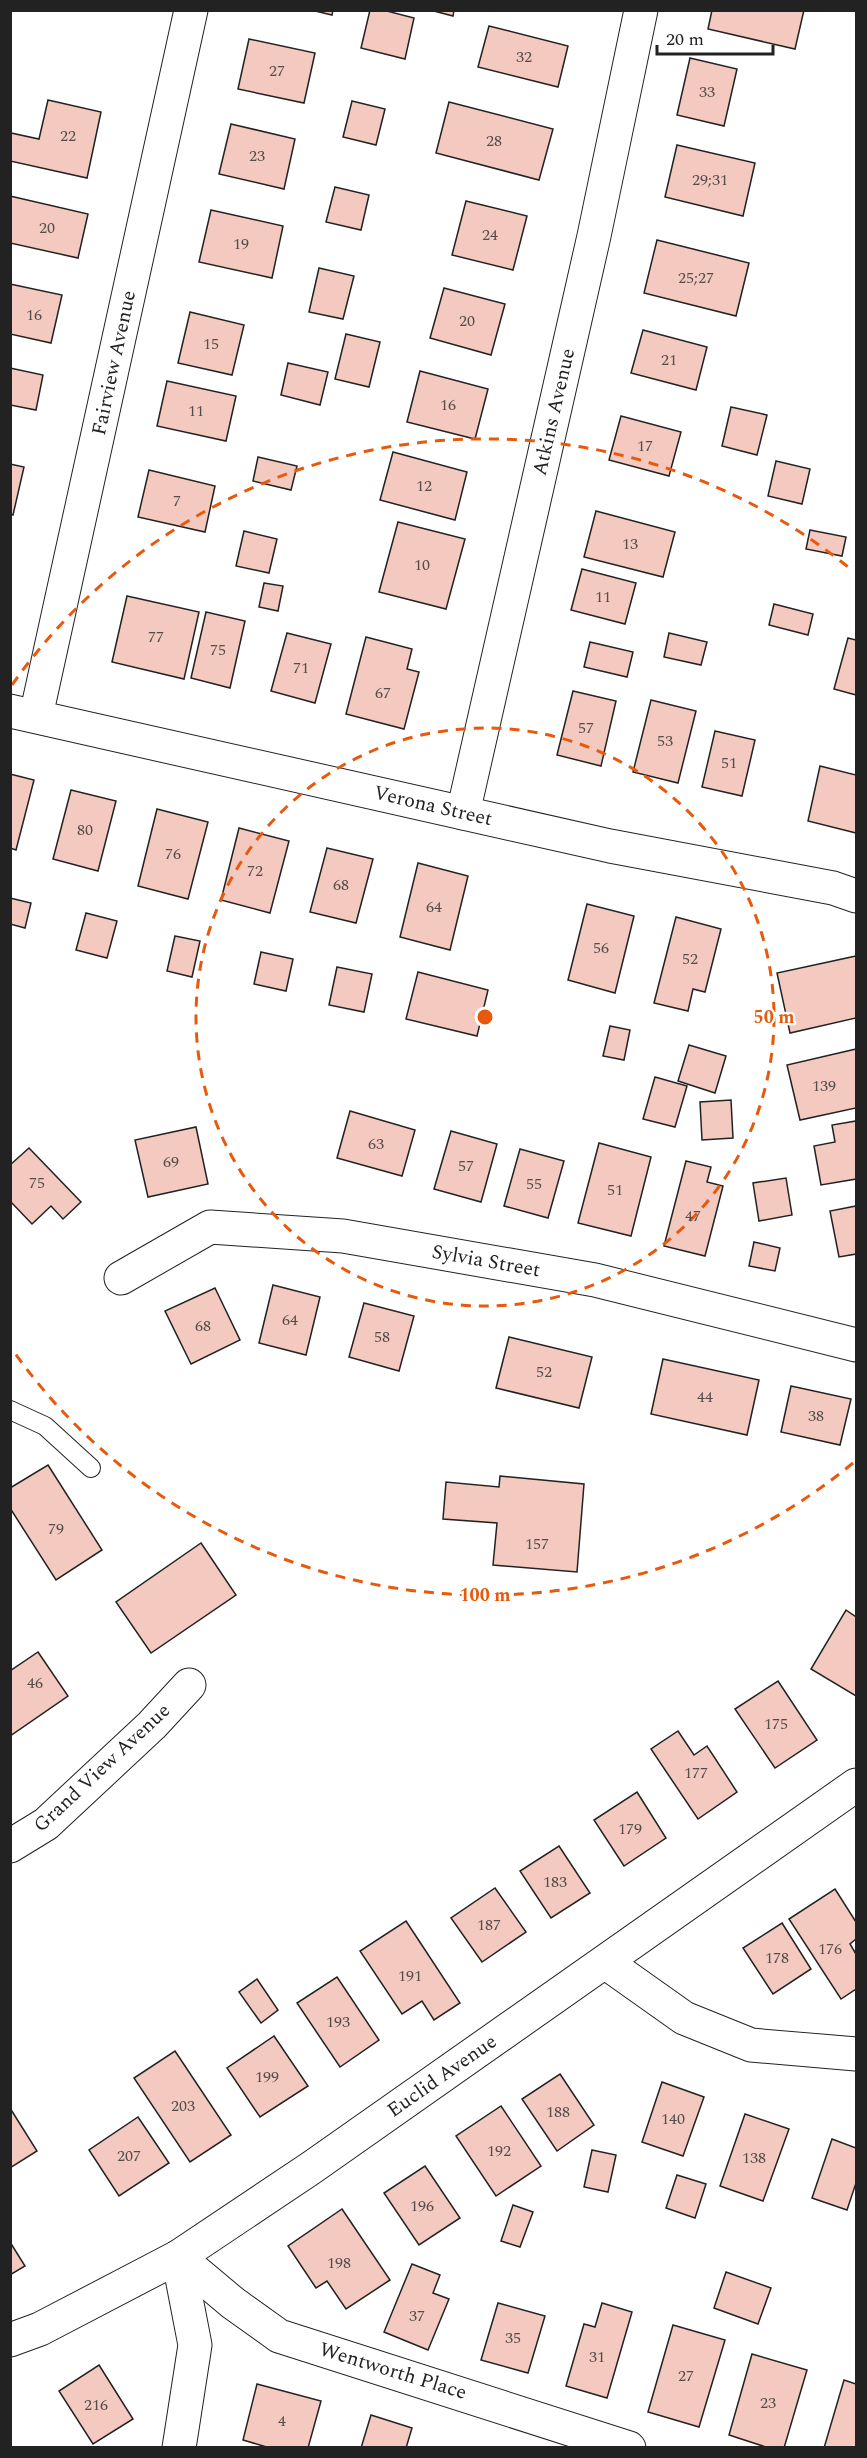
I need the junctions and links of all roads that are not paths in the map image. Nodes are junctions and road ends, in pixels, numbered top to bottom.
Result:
1 (191, 10) edge
2 (642, 10) edge
3 (23, 713) edge
4 (463, 813) junction
5 (856, 896) edge
6 (121, 1278) dead end
7 (856, 1345) edge
8 (10, 1410) edge
9 (90, 1468) dead end
10 (189, 1684) dead end
11 (856, 1785) edge
12 (10, 1846) edge
13 (605, 1962) junction
14 (856, 2054) edge
15 (178, 2257) junction
16 (10, 2340) edge
17 (179, 2448) edge
18 (629, 2448) edge

1 - 3 street, Fairview Avenue
2 - 4 street, Atkins Avenue
3 - 4 street, Verona Street
4 - 5 street, Verona Street
6 - 7 street, Sylvia Street
8 - 9 lane
10 - 12 street, Grand View Avenue
11 - 13 street, Euclid Avenue
13 - 14 street
13 - 15 street, Euclid Avenue
15 - 16 street, Euclid Avenue
15 - 17 street
15 - 18 street, Wentworth Place

